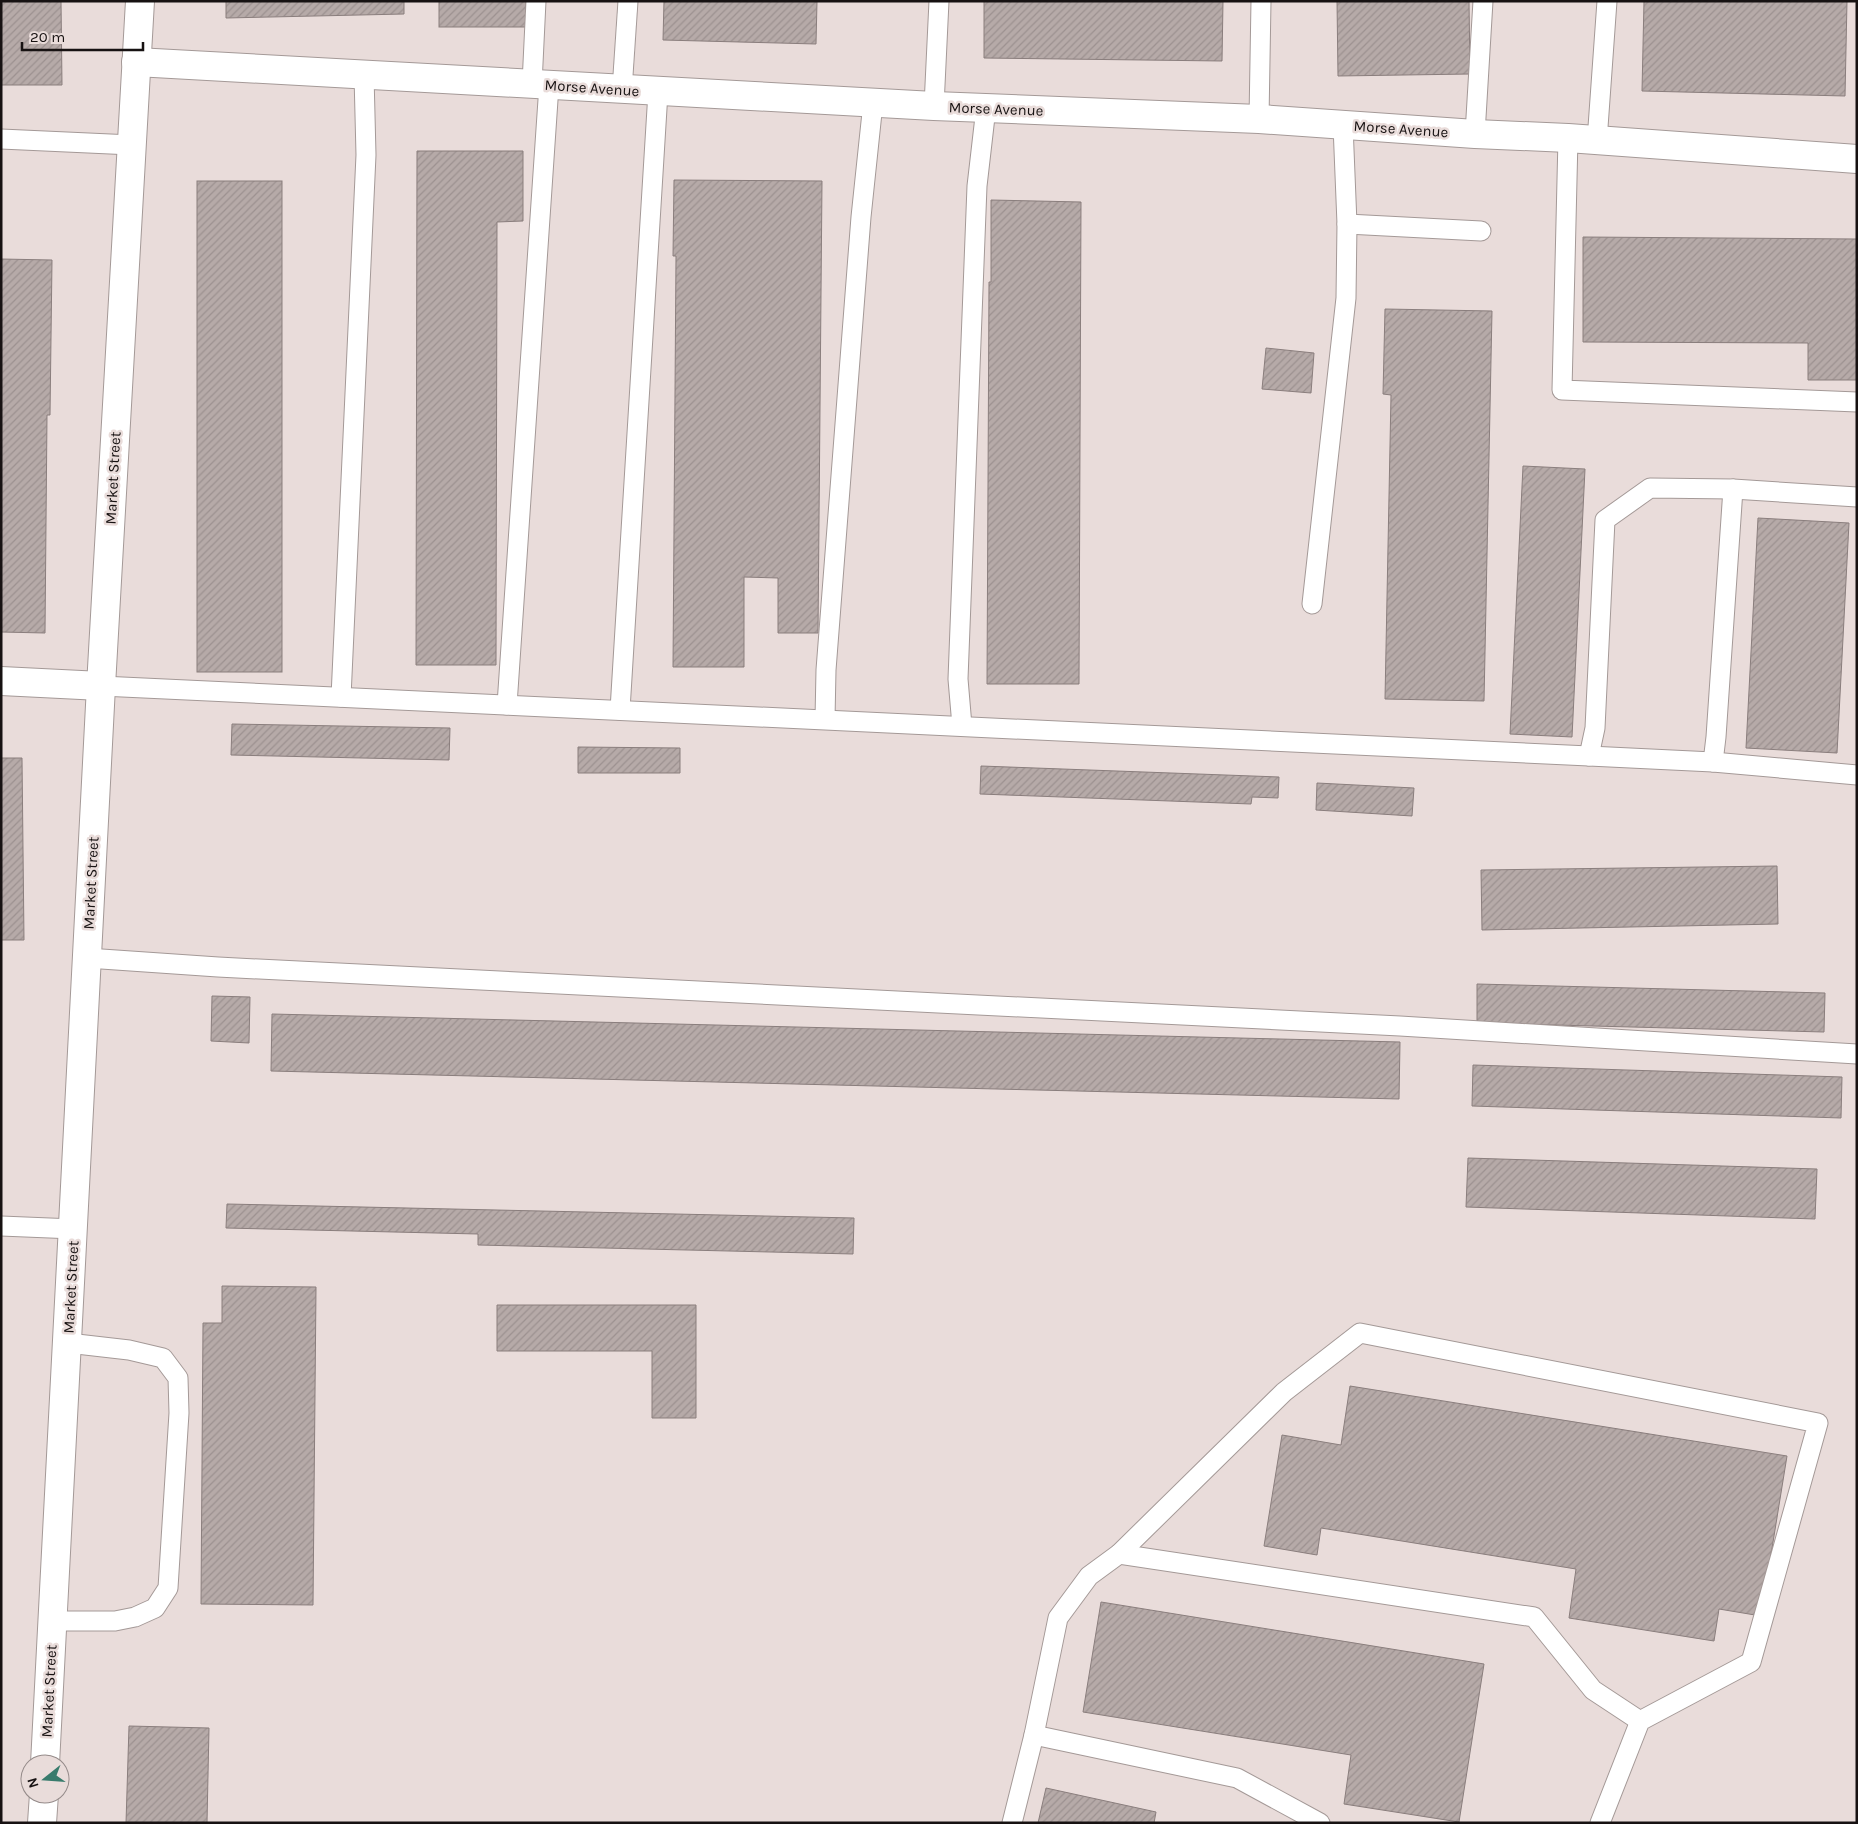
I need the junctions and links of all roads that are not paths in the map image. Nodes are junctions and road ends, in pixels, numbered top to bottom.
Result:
1 (140, 1) edge
2 (536, 1) edge
3 (628, 1) edge
4 (940, 1) edge
5 (1261, 1) edge
6 (1483, 1) edge
7 (1608, 1) edge
8 (136, 62) junction
9 (364, 74) junction
10 (540, 84) junction
11 (622, 90) junction
12 (658, 92) junction
13 (873, 102) junction
14 (934, 106) junction
15 (986, 108) junction
16 (1259, 119) junction
17 (1343, 125) junction
18 (1475, 134) junction
19 (1568, 138) junction
20 (1, 139) edge
21 (1597, 141) junction
22 (132, 145) junction
23 (1857, 159) edge
24 (1347, 224) junction
25 (1481, 231) dead end
26 (1857, 402) edge
27 (1733, 489) junction
28 (1857, 498) edge
29 (1312, 604) dead end
30 (1, 681) edge
31 (101, 686) junction
32 (341, 697) junction
33 (507, 705) junction
34 (620, 710) junction
35 (826, 719) junction
36 (962, 726) junction
37 (1589, 756) junction
38 (1713, 762) junction
39 (1857, 775) edge
40 (87, 958) junction
41 (1857, 1054) edge
42 (1, 1226) edge
43 (74, 1229) junction
44 (68, 1343) junction
45 (1118, 1554) junction
46 (53, 1621) junction
47 (1640, 1721) junction
48 (1034, 1736) junction
49 (46, 1754) edge
50 (43, 1804) edge
51 (42, 1823) edge
52 (1012, 1823) edge
53 (1320, 1823) edge
54 (1600, 1823) edge

1 - 8 street, Market Street
2 - 10 lane
3 - 11 lane
4 - 14 lane
5 - 16 lane
6 - 18 lane
7 - 21 lane
8 - 9 street, Morse Avenue
8 - 22 street, Market Street
9 - 10 street, Morse Avenue
9 - 32 lane
10 - 11 street, Morse Avenue
10 - 33 lane
11 - 12 street, Morse Avenue
12 - 13 street, Morse Avenue
12 - 34 lane
13 - 14 street, Morse Avenue
13 - 35 lane
14 - 15 street, Morse Avenue
15 - 16 street, Morse Avenue
15 - 36 lane
16 - 17 street, Morse Avenue
17 - 18 street, Morse Avenue
17 - 24 lane
18 - 19 street, Morse Avenue
19 - 21 street, Morse Avenue
19 - 26 lane
20 - 22 lane
21 - 23 street, Morse Avenue
22 - 31 street, Market Street
24 - 25 lane
24 - 29 lane
27 - 28 lane
27 - 37 lane
27 - 38 lane
30 - 31 street
31 - 32 lane
31 - 40 street, Market Street
32 - 33 lane
33 - 34 lane
34 - 35 lane
35 - 36 lane
36 - 37 lane
37 - 38 lane
38 - 39 lane
40 - 41 lane
40 - 43 street, Market Street
42 - 43 lane
43 - 44 street, Market Street
44 - 46 street, Market Street
44 - 46 lane
45 - 47 lane
45 - 47 lane
45 - 48 lane
46 - 49 street, Market Street
47 - 54 lane
48 - 52 lane
48 - 53 lane
50 - 51 street

